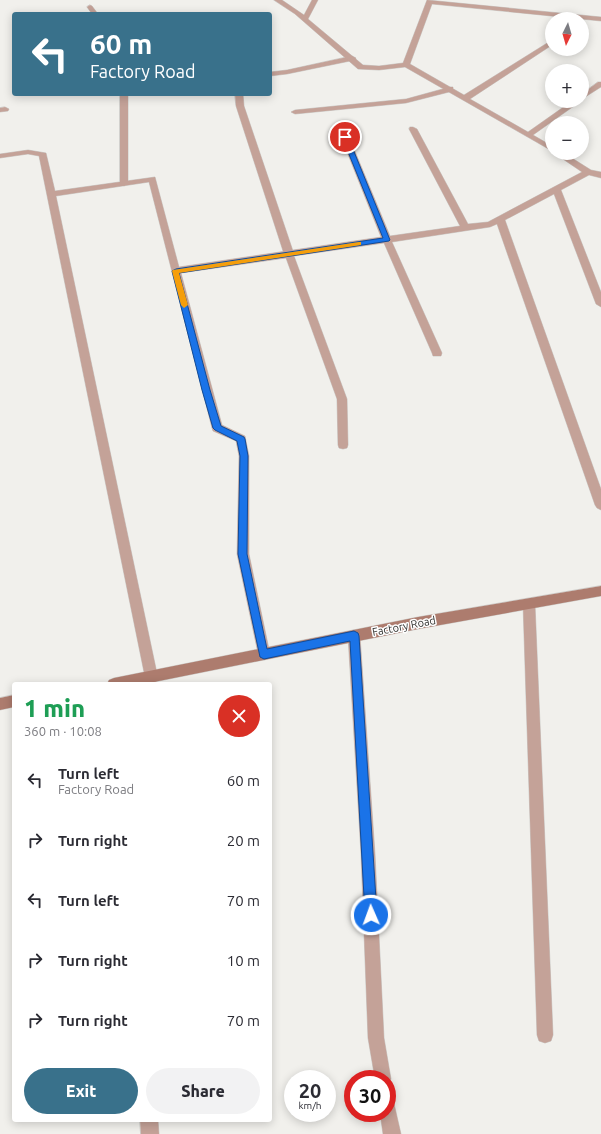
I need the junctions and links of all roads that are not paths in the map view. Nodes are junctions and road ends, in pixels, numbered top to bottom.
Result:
1 (277, 0) edge
2 (315, 0) edge
3 (429, 1) edge
4 (90, 7) dead end
5 (94, 12) edge
6 (304, 19) junction
7 (601, 19) edge
8 (545, 47) edge
9 (352, 58) junction
10 (406, 65) junction
11 (272, 74) edge
12 (601, 84) edge
13 (450, 89) junction
14 (589, 92) edge
15 (124, 96) edge
16 (239, 96) edge
17 (464, 99) junction
18 (566, 108) edge
19 (295, 112) dead end
20 (413, 129) dead end
21 (528, 135) junction
22 (345, 137) dead end
23 (545, 145) edge
24 (0, 156) edge
25 (569, 160) edge
26 (588, 172) junction
27 (601, 175) edge
28 (124, 183) junction
29 (556, 189) junction
30 (51, 194) junction
31 (500, 219) junction
32 (466, 228) junction
33 (387, 240) junction
34 (289, 254) junction
35 (176, 271) junction
36 (601, 304) edge
37 (438, 353) dead end
38 (343, 445) dead end
39 (601, 505) edge
40 (601, 591) edge
41 (529, 604) junction
42 (354, 636) junction
43 (264, 654) junction
44 (151, 678) junction
45 (127, 682) edge
46 (12, 701) edge
47 (0, 704) edge
48 (544, 1035) dead end
49 (381, 1070) edge
50 (149, 1122) edge
51 (390, 1122) edge
52 (150, 1134) edge
53 (392, 1134) edge

1 - 6 street
2 - 6 street
3 - 7 street
3 - 10 street
4 - 5 street
6 - 9 street
8 - 17 street
9 - 10 street
9 - 11 street
10 - 13 street
12 - 14 street
13 - 17 street
13 - 19 street
15 - 28 street
16 - 34 street
17 - 21 street
18 - 21 street
20 - 32 street
21 - 23 street
22 - 33 street
24 - 30 street
25 - 26 street
26 - 27 street
26 - 29 street
28 - 30 street
28 - 35 street
29 - 31 street
29 - 36 street
30 - 44 street
31 - 32 street
31 - 39 street
32 - 33 street
33 - 34 street
33 - 37 street
34 - 35 street
34 - 38 street
35 - 43 street
40 - 41 main road, Factory Road
41 - 42 main road, Factory Road
41 - 48 street
42 - 43 main road, Factory Road
42 - 49 street
43 - 44 main road, Factory Road
44 - 45 main road, Factory Road
46 - 47 main road
50 - 52 street
51 - 53 street

